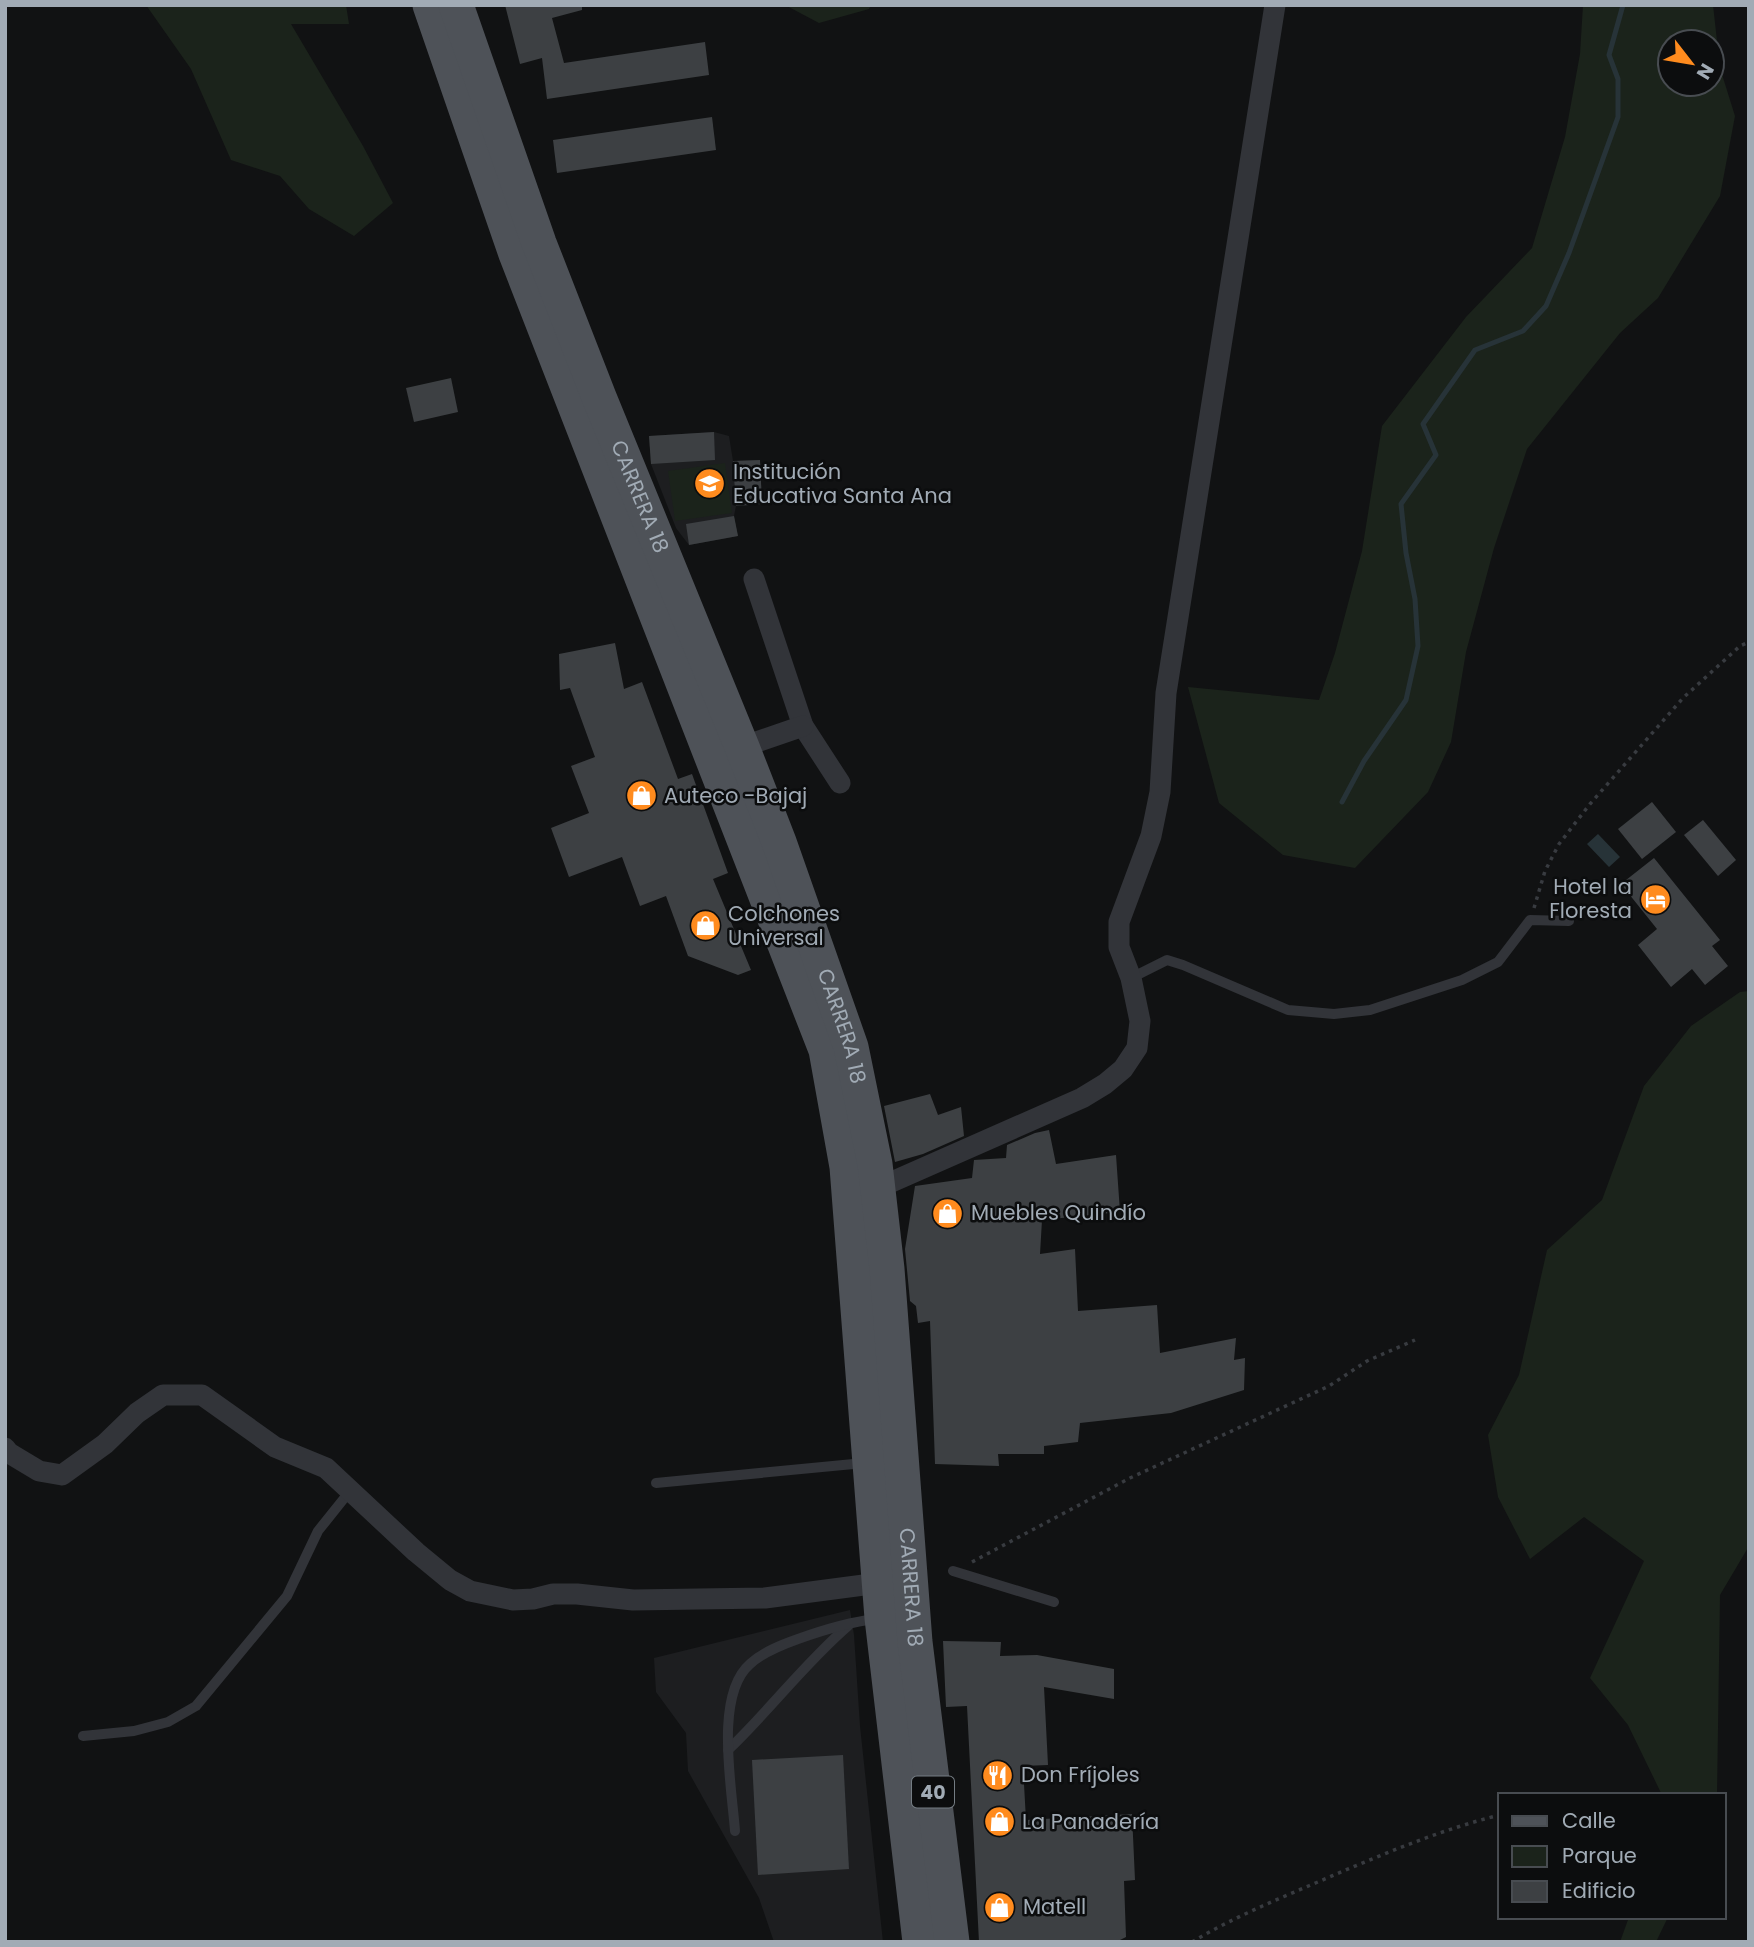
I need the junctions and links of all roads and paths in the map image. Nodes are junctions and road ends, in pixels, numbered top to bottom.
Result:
1 (429, 5) edge
2 (456, 5) edge
3 (1275, 5) edge
4 (754, 579) dead end
5 (1749, 642) edge
6 (803, 726) junction
7 (742, 747) junction
8 (840, 783) dead end
9 (1530, 920) junction
10 (1569, 921) dead end
11 (1130, 978) junction
12 (878, 1188) junction
13 (1415, 1340) dead end
14 (5, 1448) edge
15 (870, 1462) junction
16 (656, 1483) dead end
17 (350, 1491) junction
18 (953, 1571) joint
19 (879, 1583) junction
20 (1054, 1602) dead end
21 (866, 1621) junction
22 (83, 1736) dead end
23 (728, 1750) junction
24 (1498, 1816) edge
25 (735, 1831) dead end
26 (920, 1942) edge
27 (952, 1942) edge
28 (1192, 1942) edge

1 - 15 main road, CARRERA 18 / 40
2 - 7 main road, CARRERA 18 / 40
3 - 11 street
4 - 6 street
5 - 9 path
6 - 7 street
6 - 8 street
7 - 12 main road, CARRERA 18 / 40
9 - 10 lane
9 - 11 lane
11 - 12 street
12 - 27 main road, CARRERA 18 / 40
13 - 18 path
14 - 17 street
15 - 16 lane
15 - 19 main road, CARRERA 18 / 40
17 - 19 street
17 - 22 lane
18 - 20 lane
19 - 21 main road, CARRERA 18 / 40
21 - 23 lane
21 - 23 lane
21 - 26 main road, CARRERA 18 / 40
23 - 25 lane
24 - 28 path

